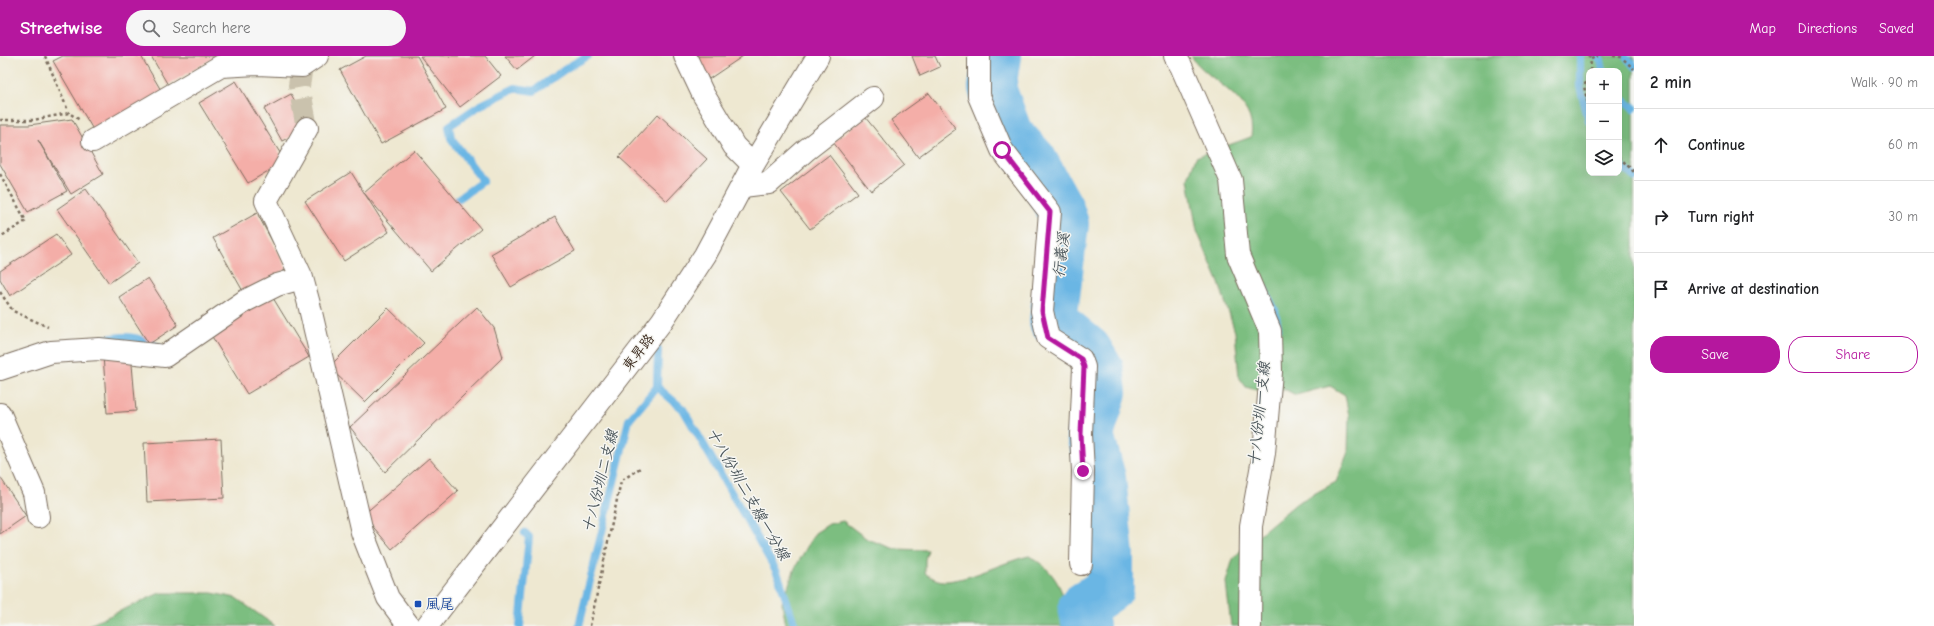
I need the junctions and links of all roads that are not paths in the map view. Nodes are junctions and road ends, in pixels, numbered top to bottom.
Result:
1 (317, 56) edge
2 (685, 56) edge
3 (818, 56) edge
4 (979, 56) edge
5 (1174, 56) edge
6 (873, 98) dead end
7 (308, 128) tunnel mouth
8 (93, 141) road end
9 (753, 165) junction
10 (743, 186) junction
11 (302, 278) junction
12 (0, 369) edge
13 (0, 414) edge
14 (38, 517) dead end
15 (1081, 564) dead end
16 (409, 626) edge
17 (427, 626) edge
18 (1250, 626) edge

1 - 8 street
2 - 9 street
3 - 9 street, 東昇路
4 - 15 street
5 - 18 street
6 - 10 street
7 - 11 street
9 - 10 street, 東昇路
10 - 17 street, 東昇路
11 - 12 street
11 - 16 street
13 - 14 street

